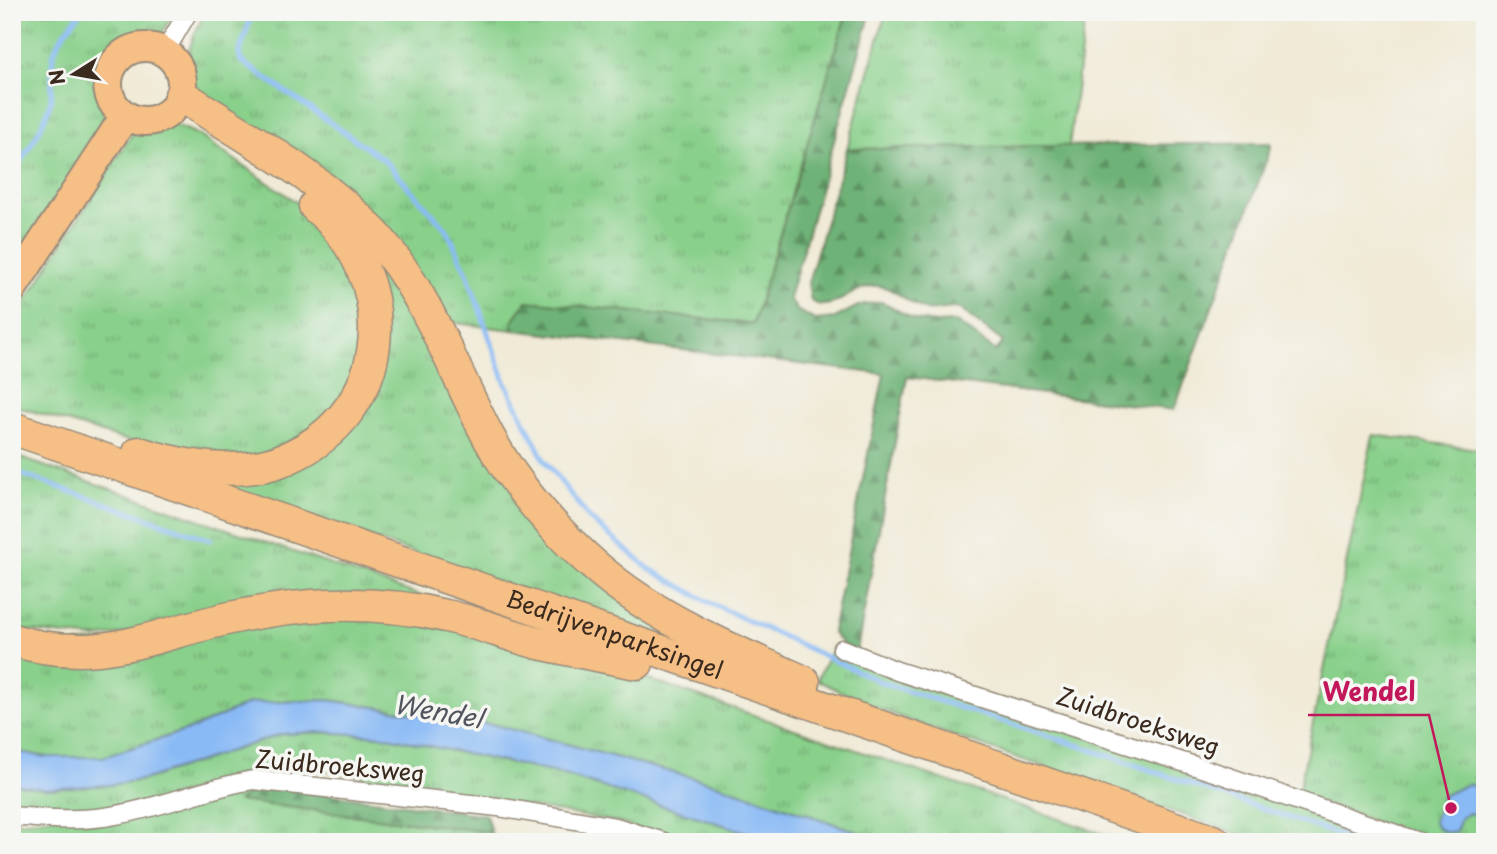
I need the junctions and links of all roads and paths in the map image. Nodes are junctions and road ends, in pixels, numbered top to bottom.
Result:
1 (188, 12) edge
2 (164, 52) junction
3 (175, 104) junction
4 (125, 116) junction
5 (12, 289) edge
6 (12, 415) edge
7 (12, 428) edge
8 (12, 448) edge
9 (12, 640) edge
10 (842, 649) dead end
11 (637, 663) junction
12 (890, 731) junction
13 (12, 816) edge
14 (664, 842) edge
15 (1161, 842) edge
16 (1215, 842) edge
17 (1419, 842) edge

1 - 2 street
2 - 3 main road
2 - 4 main road
3 - 4 main road
3 - 6 highway
3 - 12 highway
4 - 5 main road
7 - 12 highway, Bedrijvenparksingel
8 - 11 highway, Bedrijvenparksingel
9 - 11 highway
10 - 17 street, Zuidbroeksweg
11 - 15 highway, Bedrijvenparksingel
12 - 16 highway, Bedrijvenparksingel
13 - 14 street, Zuidbroeksweg

